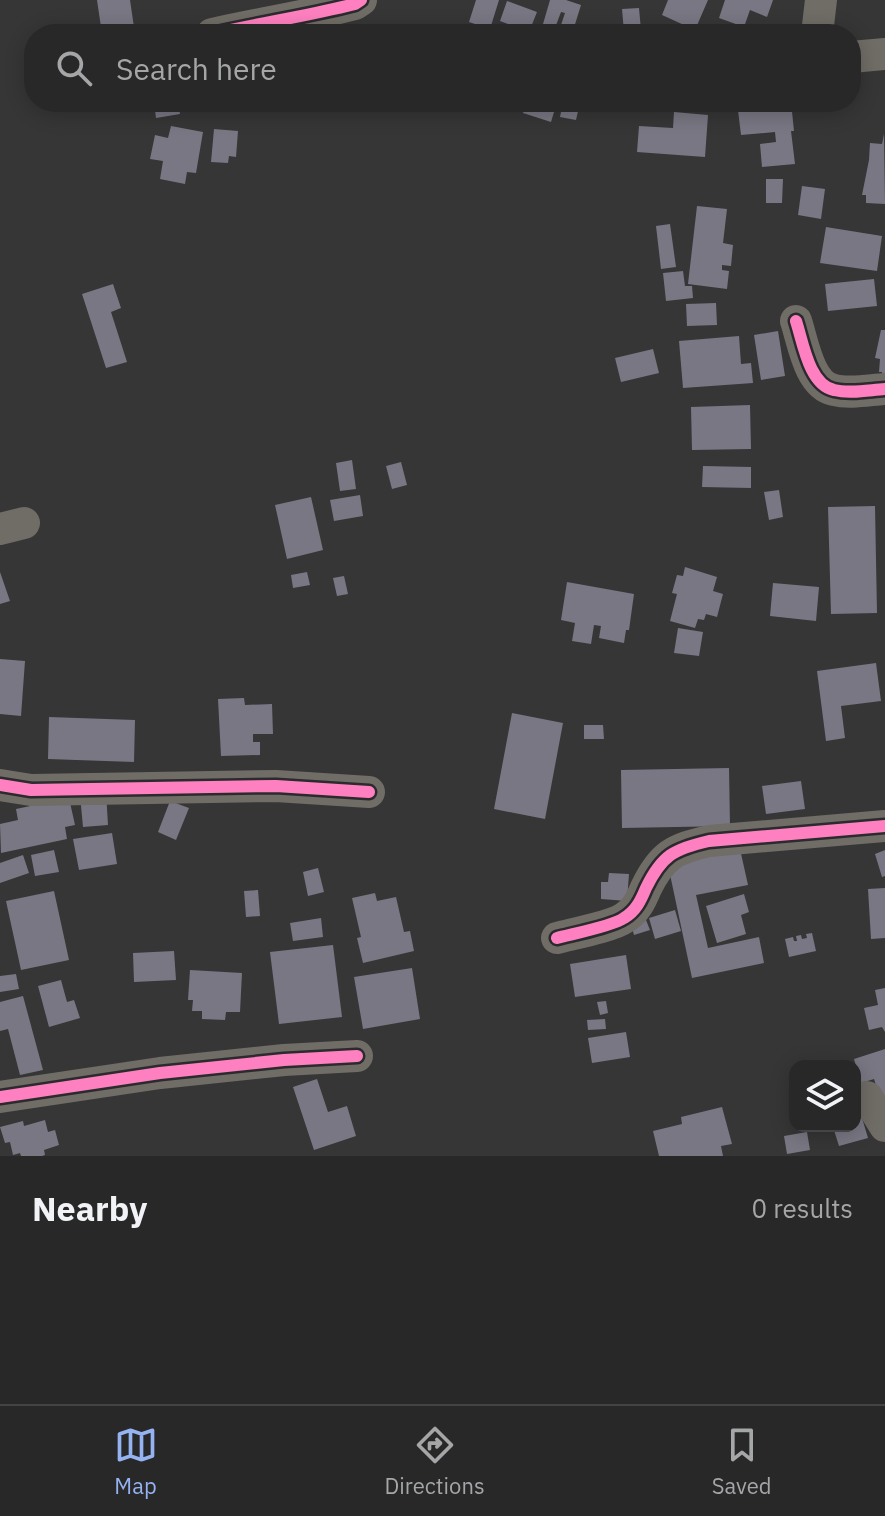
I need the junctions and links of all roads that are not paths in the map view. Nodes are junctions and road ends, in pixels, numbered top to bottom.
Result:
1 (361, 0) edge
2 (821, 0) edge
3 (255, 24) edge
4 (818, 24) edge
5 (885, 54) edge
6 (861, 56) edge
7 (796, 321) dead end
8 (885, 389) edge
9 (0, 785) edge
10 (369, 792) dead end
11 (885, 826) edge
12 (557, 938) dead end
13 (357, 1056) dead end
14 (0, 1097) edge
15 (867, 1097) dead end
16 (885, 1126) edge

1 - 3 street
2 - 4 street
5 - 6 street
7 - 8 street
9 - 10 street
11 - 12 street
13 - 14 street
15 - 16 street

